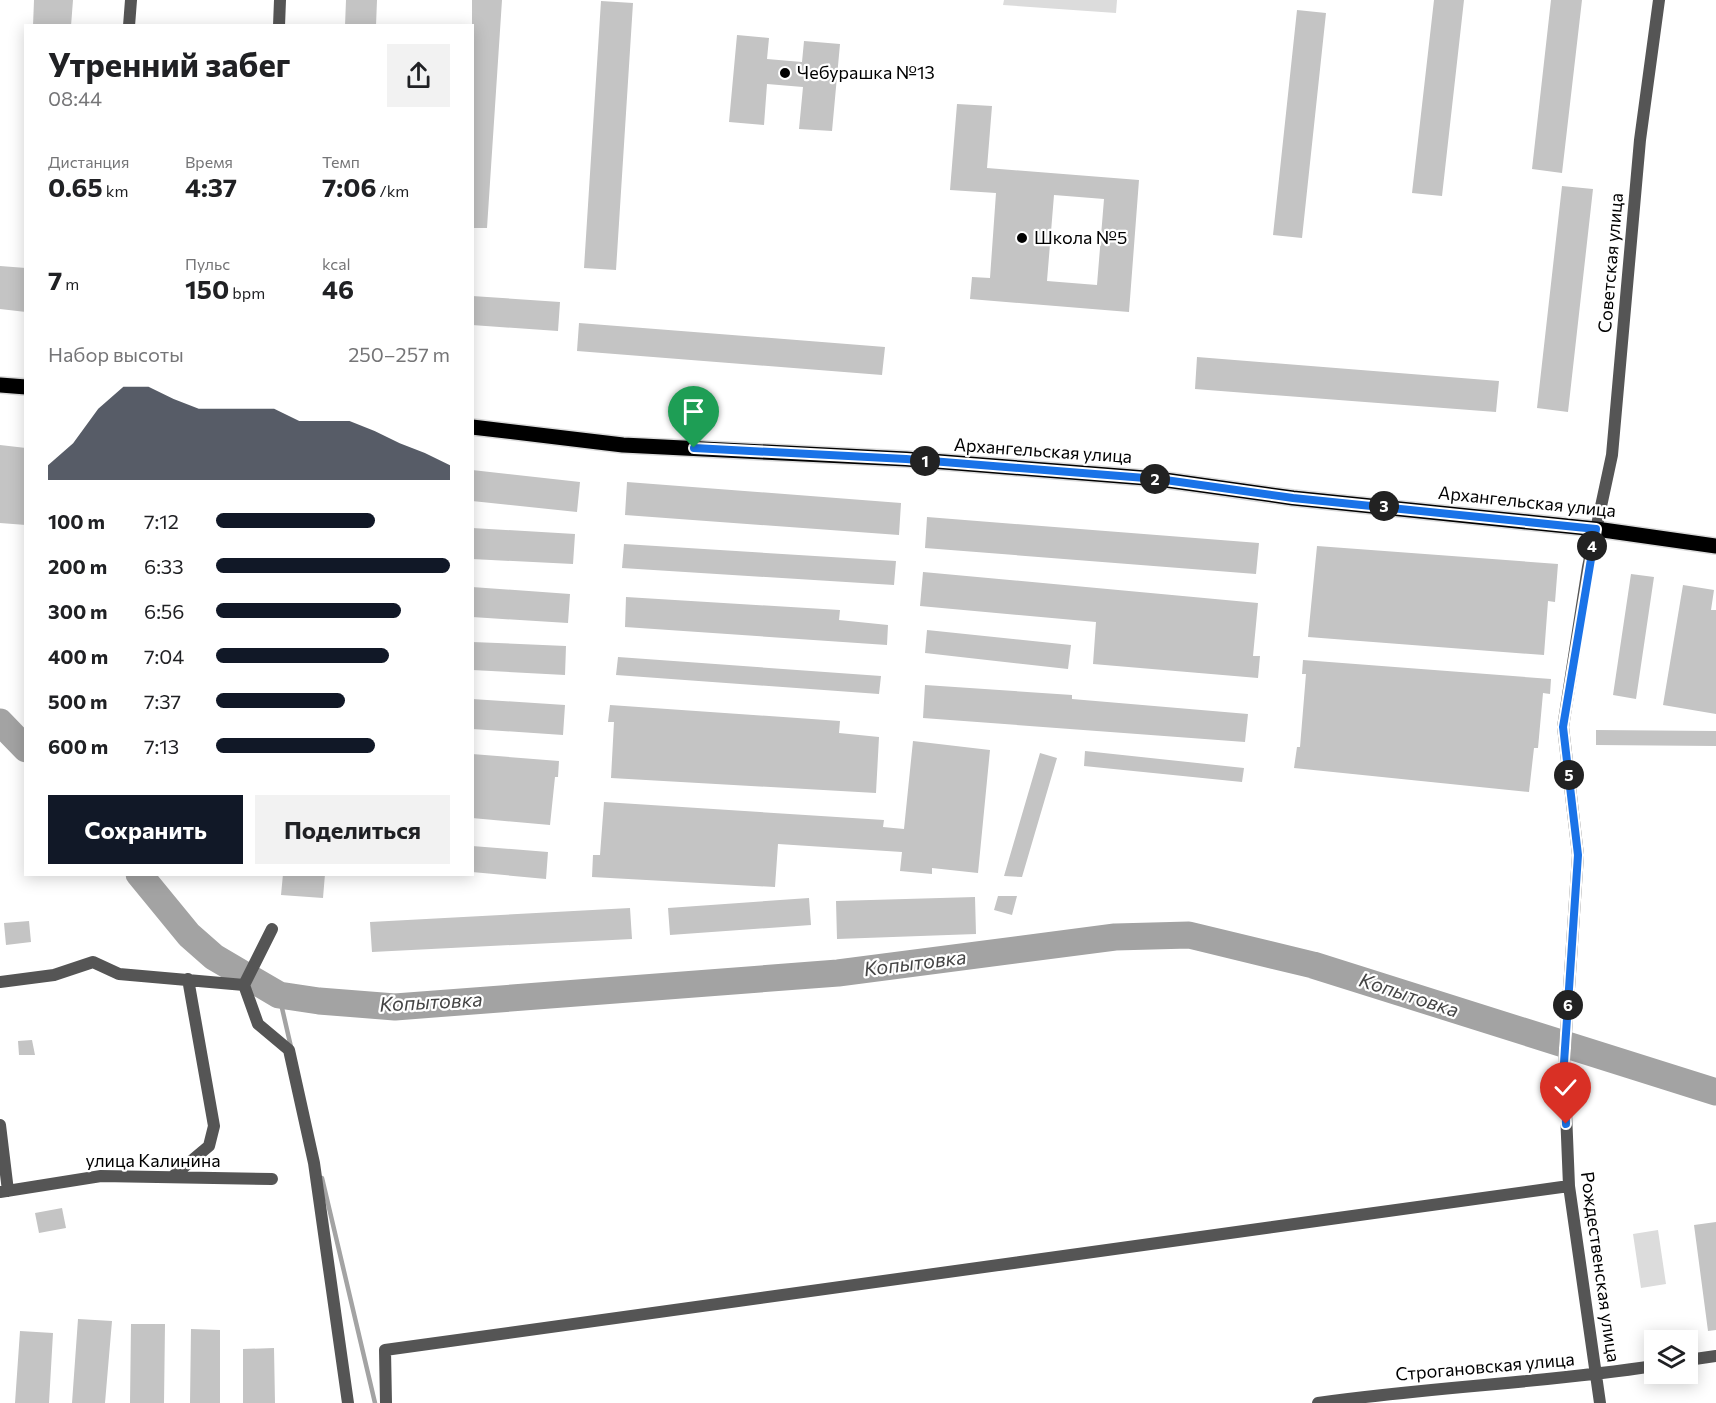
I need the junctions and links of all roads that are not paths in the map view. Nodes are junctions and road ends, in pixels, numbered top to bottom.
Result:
1 (131, 0) edge
2 (280, 0) edge
3 (1659, 0) edge
4 (129, 24) edge
5 (279, 24) edge
6 (0, 385) edge
7 (24, 387) edge
8 (474, 427) edge
9 (1596, 529) junction
10 (1716, 546) edge
11 (272, 928) dead end
12 (190, 979) junction
13 (0, 982) edge
14 (244, 985) junction
15 (0, 1125) edge
16 (172, 1177) junction
17 (272, 1179) dead end
18 (1569, 1186) junction
19 (4, 1192) edge
20 (1716, 1356) edge
21 (1698, 1359) edge
22 (1644, 1368) edge
23 (1597, 1375) junction
24 (1383, 1398) edge
25 (348, 1403) edge
26 (386, 1403) edge
27 (1318, 1403) edge
28 (1600, 1403) edge

1 - 4 street
2 - 5 street
3 - 9 street, Советская улица
6 - 7 main road
8 - 9 main road, Архангельская улица
9 - 10 main road, Архангельская улица
9 - 18 street, Рождественская улица
11 - 14 street
12 - 13 street
12 - 14 street
12 - 16 street
14 - 25 street
15 - 19 street
16 - 17 street, улица Калинина
16 - 19 street, улица Калинина
18 - 23 street, Рождественская улица
18 - 26 street
20 - 21 street
22 - 23 street, Строгановская улица
23 - 24 street, Строгановская улица
23 - 28 street, Рождественская улица
24 - 27 street, Строгановская улица

